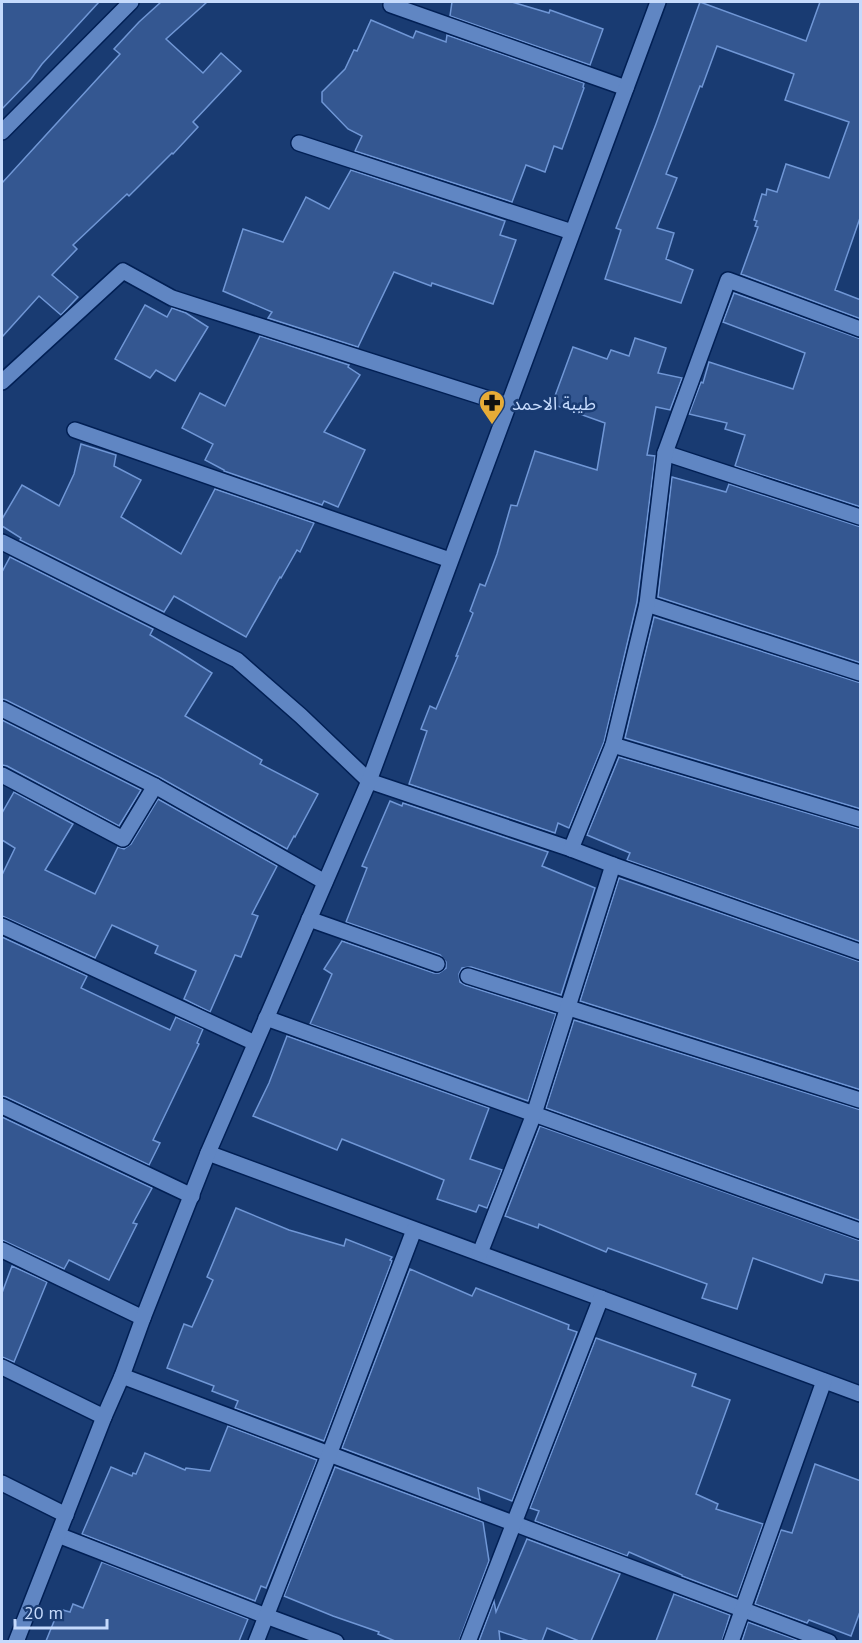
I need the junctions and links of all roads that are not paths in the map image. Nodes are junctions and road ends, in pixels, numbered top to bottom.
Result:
1 (131, 2) edge
2 (658, 2) edge
3 (391, 5) dead end
4 (626, 88) junction
5 (2, 132) edge
6 (299, 143) dead end
7 (572, 232) junction
8 (861, 329) edge
9 (2, 382) edge
10 (508, 405) junction
11 (75, 430) dead end
12 (665, 453) junction
13 (861, 517) edge
14 (2, 542) edge
15 (450, 560) junction
16 (647, 604) junction
17 (861, 673) edge
18 (2, 709) edge
19 (613, 745) junction
20 (2, 775) edge
21 (369, 781) junction
22 (155, 786) junction
23 (861, 819) edge
24 (572, 849) junction
25 (613, 866) junction
26 (325, 882) junction
27 (309, 919) junction
28 (2, 926) edge
29 (861, 952) edge
30 (437, 964) dead end
31 (468, 976) dead end
32 (566, 1008) junction
33 (266, 1018) junction
34 (255, 1043) junction
35 (861, 1100) edge
36 (2, 1106) edge
37 (534, 1114) junction
38 (208, 1153) junction
39 (192, 1196) junction
40 (414, 1230) junction
41 (861, 1231) edge
42 (2, 1251) edge
43 (480, 1253) junction
44 (601, 1298) junction
45 (143, 1318) junction
46 (2, 1367) edge
47 (122, 1376) junction
48 (824, 1380) junction
49 (861, 1394) edge
50 (104, 1417) junction
51 (329, 1455) junction
52 (2, 1483) edge
53 (66, 1515) junction
54 (514, 1524) junction
55 (58, 1535) junction
56 (743, 1610) junction
57 (266, 1616) junction
58 (16, 1641) edge
59 (256, 1641) edge
60 (336, 1641) edge
61 (468, 1641) edge
62 (731, 1641) edge
63 (829, 1641) edge

1 - 5 street
2 - 4 street
3 - 4 street
4 - 7 street
6 - 7 street
7 - 10 street
8 - 12 street
9 - 10 street
10 - 15 street
11 - 15 street
12 - 13 street
12 - 16 street
14 - 21 street
15 - 21 street
16 - 17 street
16 - 19 street
18 - 22 street
19 - 23 street
19 - 24 street
20 - 22 street
21 - 24 street
21 - 26 street
22 - 26 street
24 - 25 street
25 - 29 street
25 - 32 street
26 - 27 street
27 - 30 street
27 - 33 street
28 - 34 street
31 - 32 street
32 - 35 street
32 - 37 street
33 - 34 street
33 - 37 street
34 - 38 street
36 - 39 street
37 - 41 street
37 - 43 street
38 - 39 street
38 - 40 street
39 - 45 street
40 - 43 street
40 - 51 street
42 - 45 street
43 - 44 street
44 - 48 street
44 - 54 street
45 - 47 street
46 - 50 street
47 - 50 street
47 - 51 street
48 - 49 street
48 - 56 street
50 - 53 street
51 - 54 street
51 - 57 street
52 - 53 street
53 - 55 street
54 - 56 street
54 - 61 street
55 - 57 street
55 - 58 street
56 - 62 street
56 - 63 street
57 - 59 street
57 - 60 street

